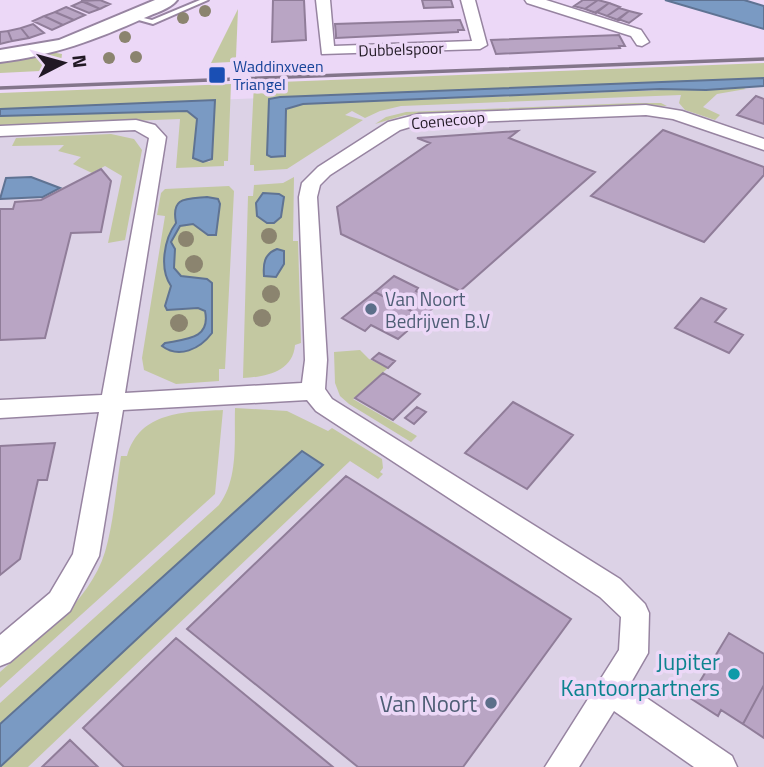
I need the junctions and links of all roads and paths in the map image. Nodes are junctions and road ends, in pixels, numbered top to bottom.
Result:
1 (169, 0) edge
2 (205, 0) edge
3 (323, 0) edge
4 (468, 0) edge
5 (533, 0) edge
6 (131, 17) junction
7 (642, 42) dead end
8 (0, 56) edge
9 (0, 131) edge
10 (764, 145) edge
11 (313, 391) junction
12 (113, 403) junction
13 (0, 409) edge
14 (0, 653) edge
15 (610, 691) junction
16 (561, 767) edge
17 (721, 767) edge

1 - 6 street
2 - 6 lane
3 - 4 street, Dubbelspoor
5 - 7 street
6 - 8 street
9 - 12 street
10 - 11 street, Coenecoop
11 - 12 street
11 - 15 street
12 - 13 street
12 - 14 street
15 - 16 street
15 - 17 street

